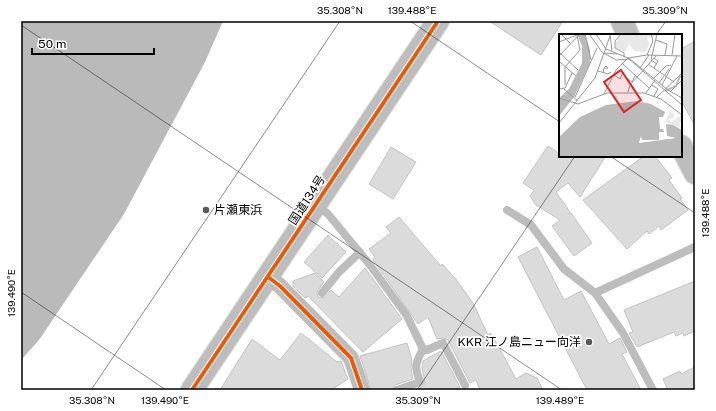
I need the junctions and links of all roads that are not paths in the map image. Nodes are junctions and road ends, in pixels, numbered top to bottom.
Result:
1 (438, 21) edge
2 (622, 21) edge
3 (628, 34) edge
4 (682, 148) edge
5 (695, 173) edge
6 (315, 205) junction
7 (507, 210) dead end
8 (695, 247) edge
9 (360, 252) junction
10 (268, 277) junction
11 (322, 293) dead end
12 (595, 294) junction
13 (423, 349) junction
14 (465, 385) dead end
15 (192, 390) edge
16 (362, 390) edge
17 (397, 390) edge
18 (653, 390) edge

1 - 6 highway, 国道134号
2 - 3 highway
4 - 5 highway
6 - 9 lane
6 - 10 highway, 国道134号
7 - 12 lane
8 - 12 lane
9 - 11 lane
9 - 13 lane
10 - 15 highway, 国道134号
10 - 16 street
12 - 18 lane
13 - 14 lane
13 - 17 lane

